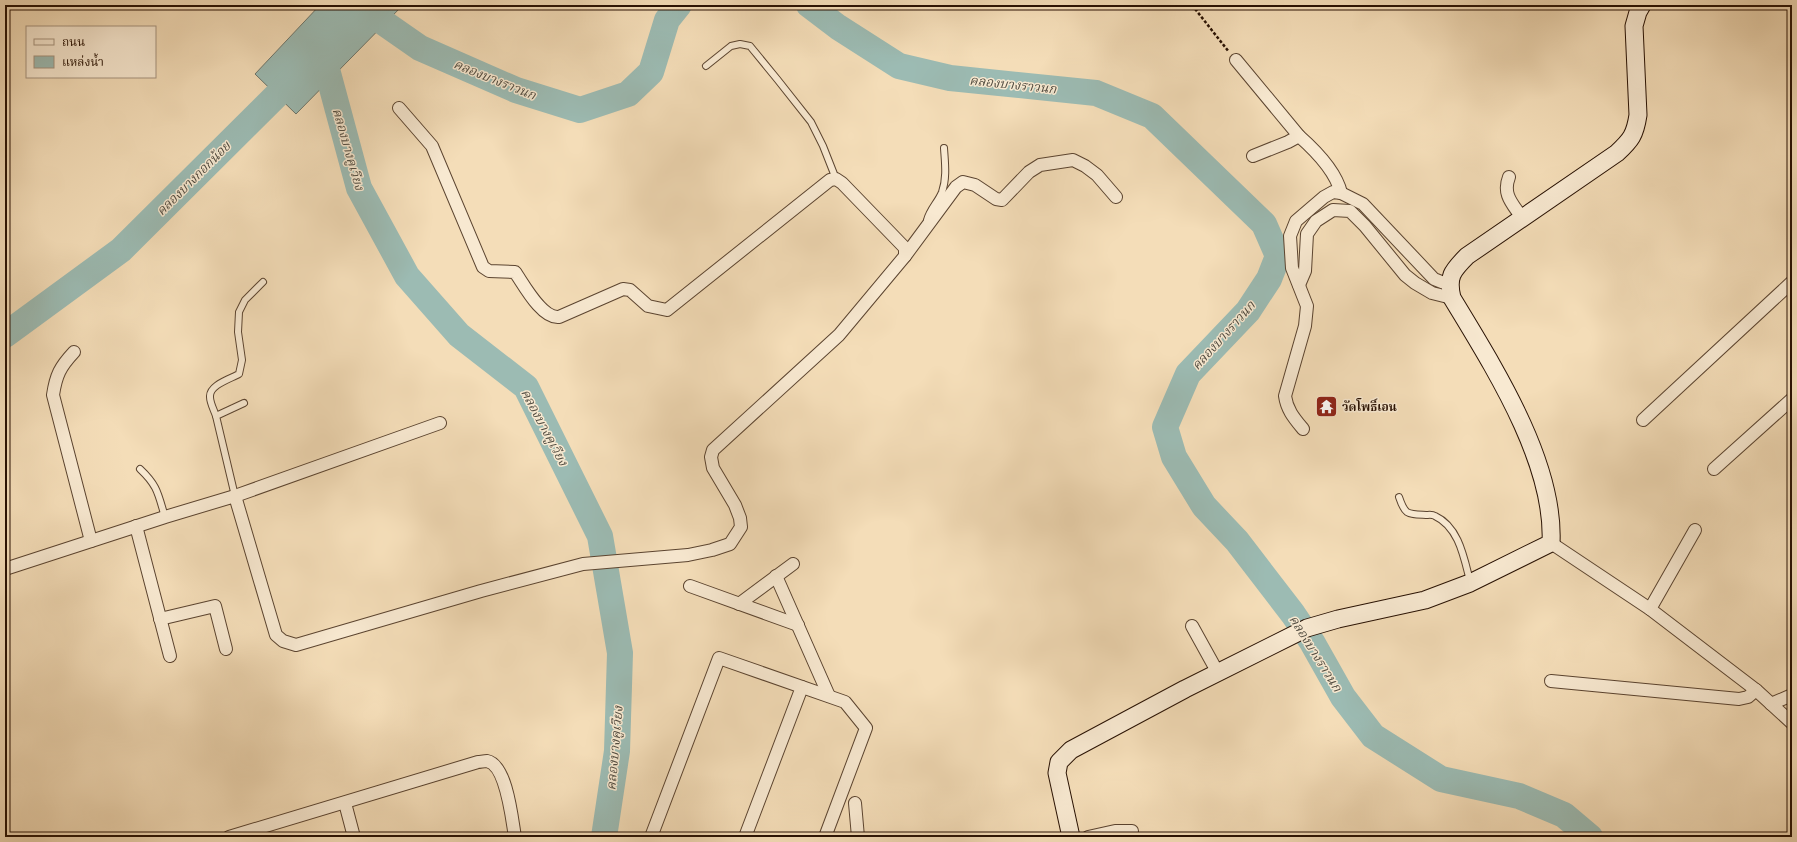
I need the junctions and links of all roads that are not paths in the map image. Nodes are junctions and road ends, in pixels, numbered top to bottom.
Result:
1 (1642, 5) edge
2 (1236, 60) road end
3 (706, 66) dead end
4 (399, 108) dead end
5 (1299, 136) junction
6 (944, 148) dead end
7 (1253, 156) dead end
8 (1509, 178) dead end
9 (836, 179) junction
10 (1341, 193) junction
11 (1116, 197) dead end
12 (1522, 218) junction
13 (926, 227) junction
14 (904, 256) junction
15 (263, 282) dead end
16 (1792, 282) edge
17 (1299, 285) junction
18 (1451, 291) junction
19 (74, 352) dead end
20 (1792, 398) edge
21 (244, 403) dead end
22 (216, 416) junction
23 (1643, 420) dead end
24 (440, 423) dead end
25 (1303, 429) dead end
26 (140, 469) dead end
27 (1714, 469) dead end
28 (235, 496) junction
29 (1399, 497) dead end
30 (165, 517) junction
31 (136, 526) junction
32 (1695, 530) dead end
33 (91, 541) junction
34 (1551, 543) junction
35 (793, 564) dead end
36 (5, 569) edge
37 (776, 576) junction
38 (1470, 583) junction
39 (690, 586) dead end
40 (739, 604) junction
41 (1650, 609) junction
42 (160, 619) junction
43 (798, 625) junction
44 (1192, 626) dead end
45 (226, 649) dead end
46 (170, 656) dead end
47 (1218, 673) junction
48 (1551, 681) dead end
49 (802, 687) junction
50 (1756, 690) junction
51 (1792, 695) edge
52 (829, 696) junction
53 (1771, 704) junction
54 (1792, 723) edge
55 (345, 803) junction
56 (855, 803) dead end
57 (1132, 831) dead end
58 (229, 837) edge
59 (354, 837) edge
60 (515, 837) edge
61 (651, 837) edge
62 (745, 837) edge
63 (825, 837) edge
64 (858, 837) edge
65 (1071, 837) edge
66 (1088, 837) edge

1 - 12 street
2 - 5 street
3 - 9 lane
4 - 9 street
5 - 7 street
5 - 10 street
6 - 13 lane
8 - 12 street
9 - 14 street
10 - 17 street
10 - 18 street
11 - 13 street
12 - 18 street
13 - 14 street
14 - 28 street
15 - 22 lane
16 - 23 street
17 - 18 street
17 - 25 street
18 - 34 street
19 - 33 street
20 - 27 street
21 - 22 lane
22 - 28 lane
24 - 28 street
26 - 30 lane
28 - 30 street
29 - 38 lane
30 - 31 street
31 - 33 street
31 - 42 street
32 - 41 street
33 - 36 street
34 - 38 street
34 - 41 street
35 - 37 street
37 - 40 street
37 - 43 street
38 - 47 street
39 - 40 street
40 - 43 street
41 - 50 street
42 - 45 street
42 - 46 street
43 - 52 street
44 - 47 street
47 - 65 street
48 - 50 street
49 - 52 street
49 - 61 street
49 - 62 street
50 - 53 street
51 - 53 street
52 - 63 street
53 - 54 street
55 - 58 street
55 - 59 street
55 - 60 street
56 - 64 street
57 - 66 street

